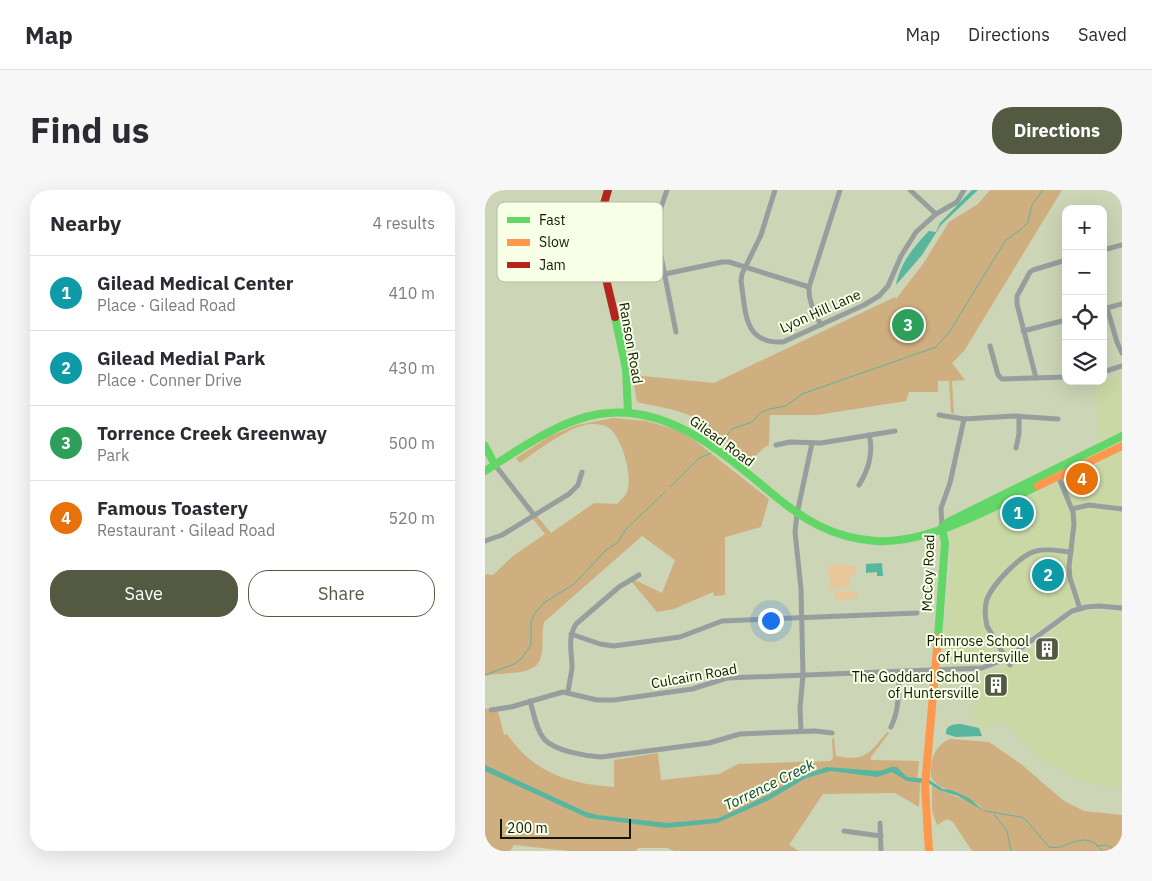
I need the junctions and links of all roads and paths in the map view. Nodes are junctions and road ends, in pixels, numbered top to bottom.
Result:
1 (608, 190) edge
2 (667, 190) edge
3 (775, 190) edge
4 (840, 190) edge
5 (910, 190) edge
6 (964, 190) edge
7 (604, 202) edge
8 (663, 202) edge
9 (936, 214) junction
10 (1122, 245) edge
11 (1107, 249) edge
12 (1062, 261) edge
13 (663, 264) edge
14 (745, 268) junction
15 (665, 274) junction
16 (607, 282) edge
17 (809, 287) junction
18 (1122, 304) edge
19 (1107, 308) edge
20 (1107, 314) edge
21 (1062, 321) edge
22 (821, 325) junction
23 (1023, 331) junction
24 (676, 332) dead end
25 (989, 346) dead end
26 (1122, 354) edge
27 (1122, 366) edge
28 (1107, 371) edge
29 (1062, 377) edge
30 (1036, 378) junction
31 (628, 412) junction
32 (939, 415) dead end
33 (1019, 416) junction
34 (1057, 418) dead end
35 (964, 419) junction
36 (895, 431) dead end
37 (869, 436) junction
38 (1122, 436) edge
39 (812, 443) junction
40 (777, 445) dead end
41 (485, 446) edge
42 (1122, 446) edge
43 (1016, 448) dead end
44 (490, 460) edge
45 (485, 471) edge
46 (582, 472) dead end
47 (1058, 476) junction
48 (859, 485) dead end
49 (1072, 509) junction
50 (1122, 509) edge
51 (797, 514) junction
52 (534, 515) junction
53 (942, 528) junction
54 (485, 541) edge
55 (1071, 552) junction
56 (639, 576) dead end
57 (1122, 608) edge
58 (1079, 609) junction
59 (917, 613) dead end
60 (801, 619) junction
61 (571, 634) junction
62 (1006, 659) junction
63 (1010, 665) dead end
64 (935, 670) junction
65 (899, 672) junction
66 (803, 675) junction
67 (568, 692) junction
68 (530, 701) junction
69 (491, 710) dead end
70 (891, 727) dead end
71 (801, 731) junction
72 (833, 733) dead end
73 (880, 822) dead end
74 (843, 831) dead end
75 (881, 836) junction
76 (881, 851) edge
77 (929, 851) edge

1 - 7 main road, Ranson Road
2 - 8 street
3 - 14 street, Lyon Hill Lane
4 - 17 street
5 - 9 street
6 - 9 street, Lyon Hill Lane
9 - 22 street, Lyon Hill Lane
10 - 11 street
12 - 23 street
13 - 15 street
14 - 15 street
14 - 17 street
14 - 22 street, Lyon Hill Lane
15 - 24 street
16 - 31 main road, Ranson Road
17 - 22 street
18 - 19 street
20 - 26 street
21 - 23 street
23 - 30 street
25 - 30 street
27 - 28 street
29 - 30 street
31 - 44 main road, Gilead Road
31 - 51 main road, Gilead Road
32 - 35 street
33 - 34 street
33 - 35 street
33 - 43 street
35 - 53 street, McCoy Road
36 - 37 street
37 - 39 street
37 - 48 street
38 - 53 main road, Gilead Road
39 - 40 street
39 - 51 street
41 - 44 main road
42 - 47 main road, Gilead Road
44 - 45 main road, Gilead Road
44 - 52 street
46 - 52 street
47 - 49 street
47 - 53 main road, Gilead Road
49 - 50 street
49 - 55 street
51 - 53 main road, Gilead Road
51 - 60 street
52 - 54 street
53 - 64 main road, McCoy Road
55 - 58 street
55 - 62 street
56 - 61 street
57 - 58 street
58 - 62 street, Culcairn Road
59 - 60 street
60 - 61 street
60 - 66 street
61 - 67 street
62 - 63 street
62 - 64 street, Culcairn Road
64 - 65 street, Culcairn Road
64 - 77 main road, McCoy Road
65 - 66 street, Culcairn Road
65 - 70 street
66 - 67 street, Culcairn Road
66 - 71 street
67 - 68 street, Culcairn Road
68 - 69 street, Culcairn Road
68 - 71 street
71 - 72 street
73 - 75 street
74 - 75 street
75 - 76 street

